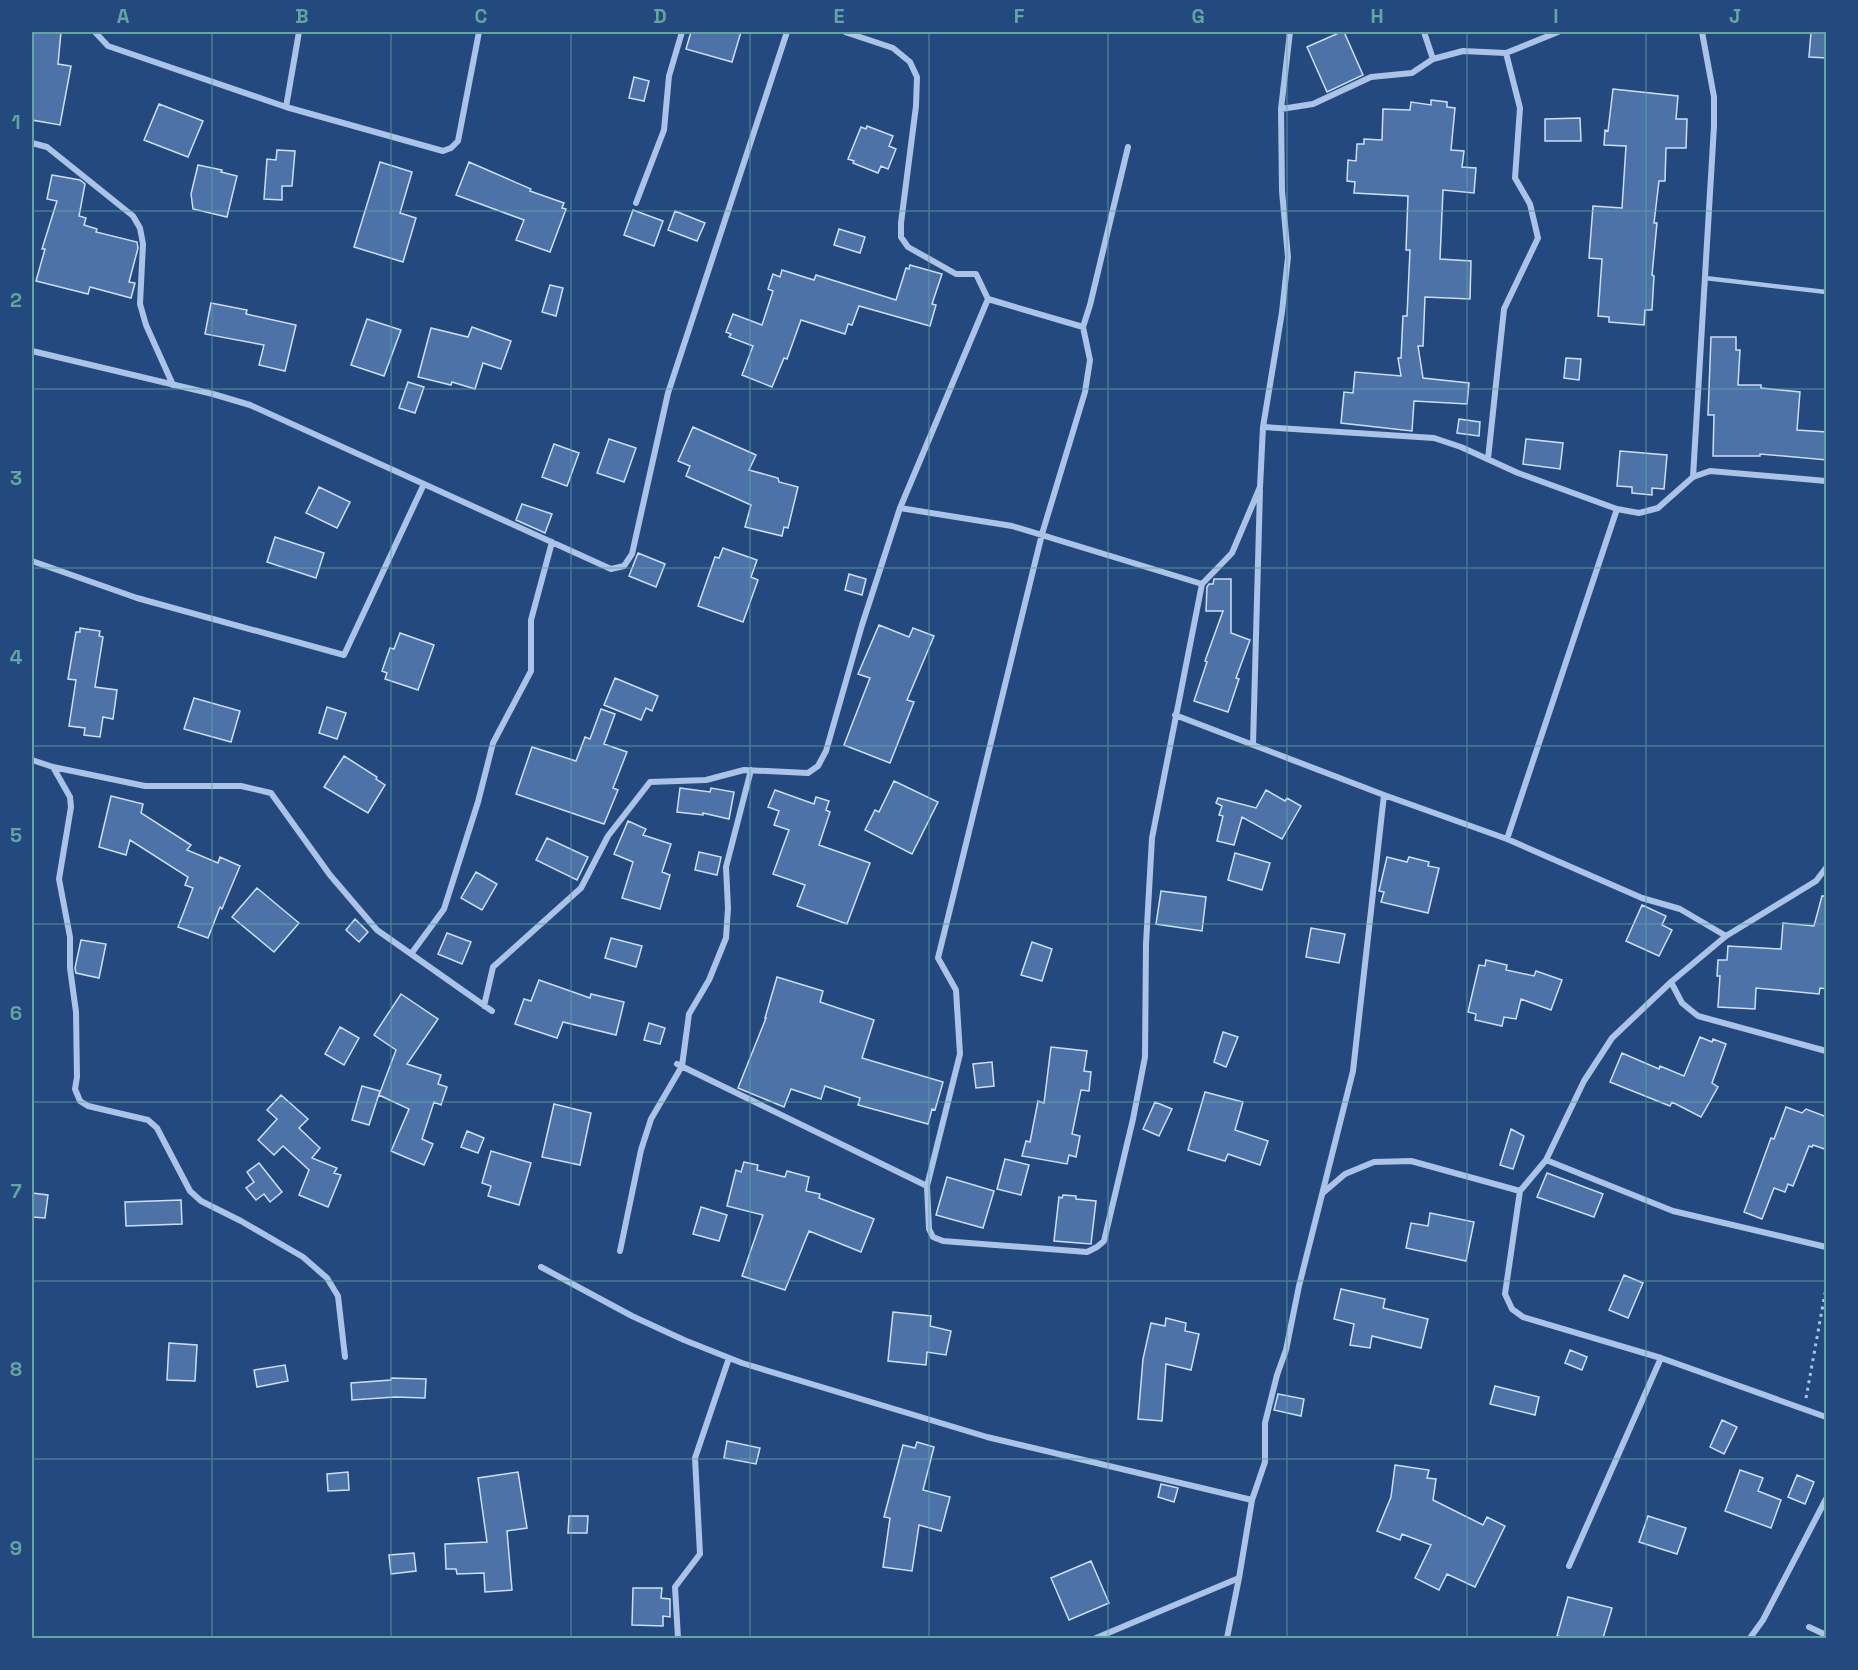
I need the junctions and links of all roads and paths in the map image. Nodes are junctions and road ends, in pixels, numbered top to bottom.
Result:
1 (95, 32) edge
2 (299, 32) edge
3 (479, 32) edge
4 (682, 32) edge
5 (787, 32) edge
6 (845, 32) edge
7 (1290, 32) edge
8 (1424, 32) edge
9 (1558, 32) edge
10 (1702, 32) edge
11 (1506, 53) junction
12 (1433, 59) junction
13 (286, 107) junction
14 (1281, 109) junction
15 (32, 143) edge
16 (1128, 147) dead end
17 (636, 203) dead end
18 (1705, 278) junction
19 (1827, 292) edge
20 (988, 299) junction
21 (1083, 327) junction
22 (32, 351) edge
23 (173, 385) junction
24 (1263, 427) junction
25 (1488, 459) junction
26 (1693, 477) junction
27 (1827, 481) edge
28 (424, 484) junction
29 (1260, 487) junction
30 (900, 508) junction
31 (1617, 509) junction
32 (1042, 534) junction
33 (552, 542) junction
34 (32, 561) edge
35 (1202, 584) junction
36 (1175, 715) junction
37 (1253, 745) junction
38 (32, 760) edge
39 (53, 767) junction
40 (751, 770) junction
41 (1384, 795) junction
42 (1507, 839) junction
43 (1827, 868) edge
44 (1726, 936) junction
45 (411, 954) junction
46 (1671, 982) junction
47 (484, 1006) junction
48 (492, 1011) dead end
49 (1827, 1051) edge
50 (679, 1065) junction
51 (1546, 1160) junction
52 (927, 1186) junction
53 (1520, 1191) junction
54 (1322, 1193) junction
55 (1827, 1247) edge
56 (620, 1251) dead end
57 (541, 1267) dead end
58 (1827, 1288) edge
59 (345, 1357) dead end
60 (729, 1358) junction
61 (1660, 1358) junction
62 (1804, 1409) junction
63 (1827, 1418) edge
64 (1827, 1499) edge
65 (1252, 1500) junction
66 (1569, 1566) dead end
67 (1239, 1578) junction
68 (1809, 1627) dead end
69 (1827, 1635) edge
70 (678, 1638) edge
71 (1096, 1638) edge
72 (1227, 1638) edge
73 (1750, 1638) edge

1 - 13 street
2 - 13 street
3 - 13 street
4 - 17 street
5 - 33 street
6 - 20 street
7 - 14 street
8 - 12 street
9 - 11 street
10 - 18 street
11 - 12 street
11 - 25 street
12 - 14 street
14 - 24 street
15 - 23 street
16 - 21 street
18 - 19 lane
18 - 26 street
20 - 21 street
20 - 30 street
21 - 32 street
22 - 23 street
23 - 28 street
24 - 25 street
24 - 29 street
25 - 31 street
26 - 27 street
26 - 31 street
28 - 33 street
28 - 34 street
29 - 35 street
29 - 37 street
30 - 32 street
30 - 40 street
31 - 42 street
32 - 35 street
32 - 52 street
33 - 45 street
35 - 36 street
36 - 37 street
36 - 52 street
37 - 41 street
38 - 39 street
39 - 45 street
39 - 59 street
40 - 47 street
40 - 50 street
41 - 42 street
41 - 54 street
42 - 44 street
43 - 44 street
44 - 46 street
45 - 47 street
46 - 49 street
46 - 51 street
47 - 48 street
50 - 52 street
50 - 56 street
51 - 53 street
51 - 55 street
53 - 54 street
53 - 61 street
54 - 65 street
57 - 60 street
58 - 62 path
60 - 65 street
60 - 70 street
61 - 62 street
61 - 66 street
62 - 63 street
64 - 73 street
65 - 67 street
67 - 71 street
67 - 72 street
68 - 69 street

